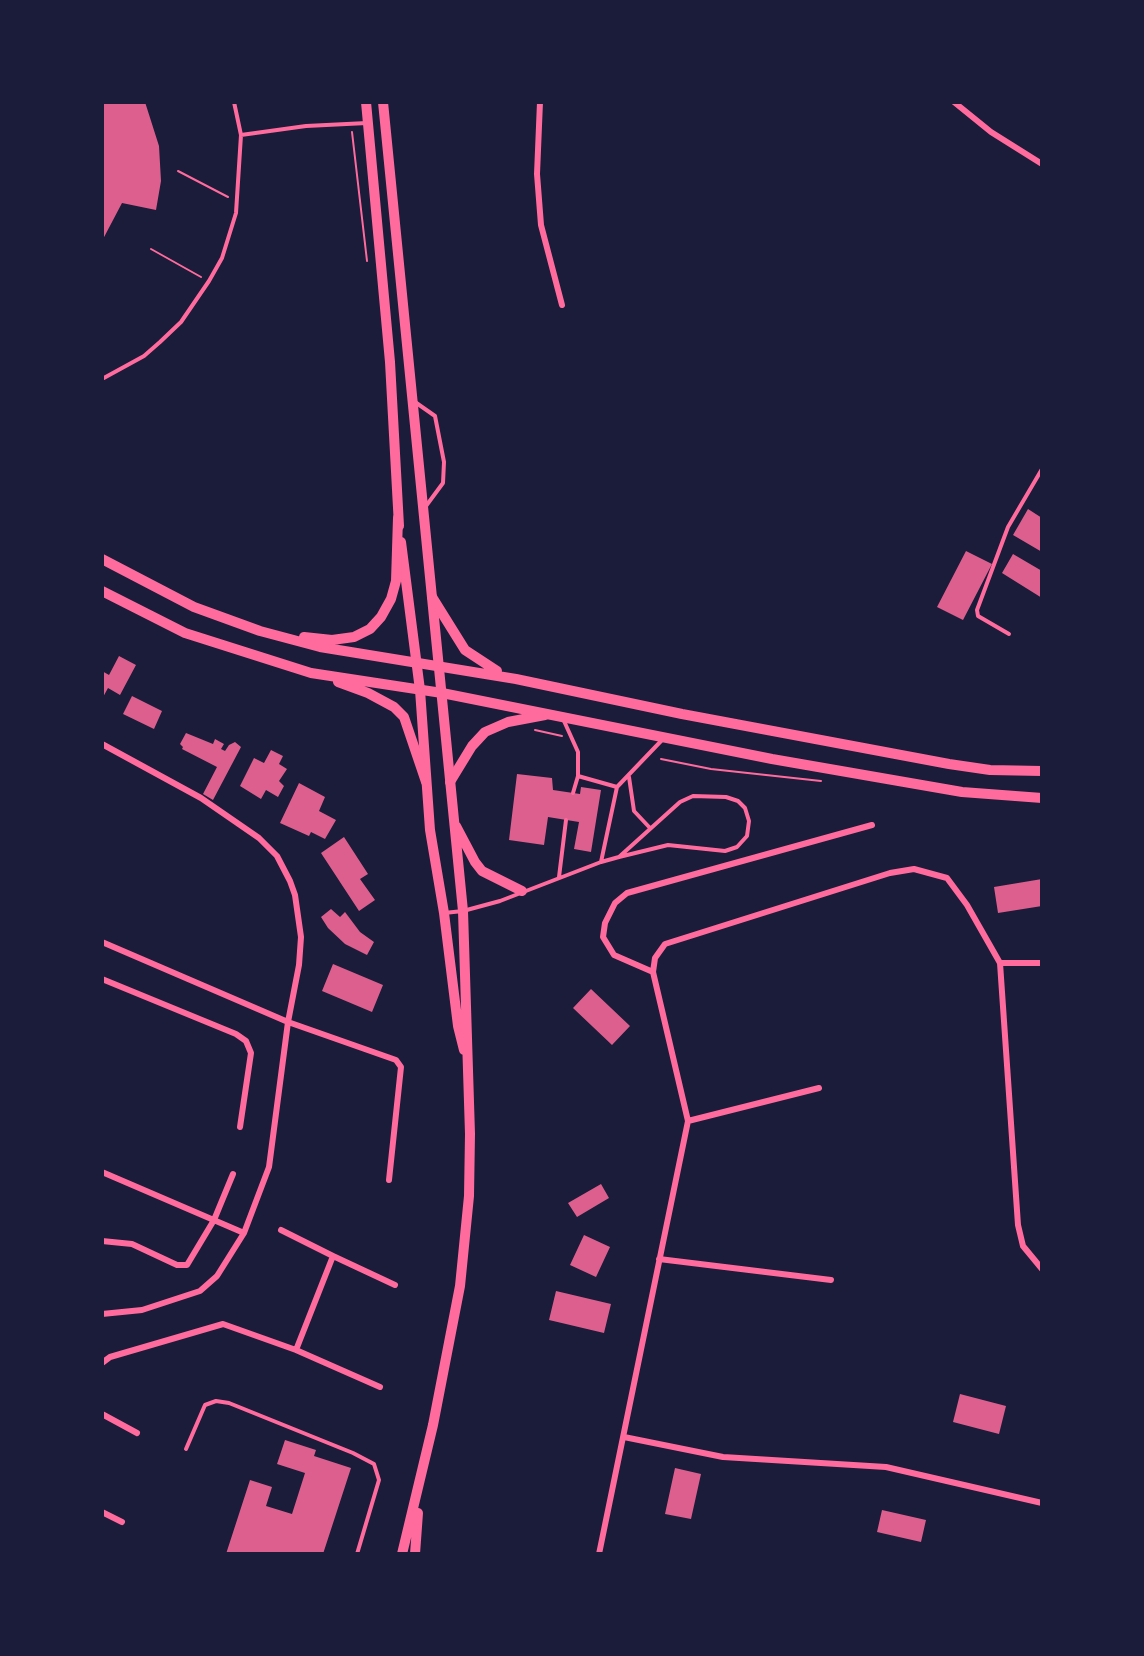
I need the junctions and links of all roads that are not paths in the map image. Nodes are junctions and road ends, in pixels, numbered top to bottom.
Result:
1 (234, 102) edge
2 (366, 102) edge
3 (383, 102) edge
4 (540, 102) edge
5 (954, 102) edge
6 (368, 123) junction
7 (241, 135) junction
8 (1042, 164) edge
9 (562, 305) dead end
10 (102, 379) edge
11 (412, 399) junction
12 (1042, 469) edge
13 (423, 509) junction
14 (398, 518) junction
15 (102, 559) edge
16 (102, 591) edge
17 (432, 597) junction
18 (260, 631) junction
19 (1009, 634) dead end
20 (416, 663) junction
21 (439, 665) junction
22 (311, 673) junction
23 (516, 678) junction
24 (420, 690) junction
25 (442, 693) junction
26 (551, 714) junction
27 (563, 717) junction
28 (664, 738) junction
29 (102, 744) edge
30 (1042, 771) edge
31 (578, 776) junction
32 (629, 777) junction
33 (426, 782) junction
34 (450, 782) junction
35 (617, 787) junction
36 (573, 793) dead end
37 (1042, 798) edge
38 (452, 818) junction
39 (566, 820) dead end
40 (872, 825) dead end
41 (650, 828) junction
42 (619, 857) junction
43 (601, 862) junction
44 (559, 877) junction
45 (522, 891) junction
46 (463, 911) junction
47 (444, 913) junction
48 (102, 942) edge
49 (1000, 963) junction
50 (1042, 963) edge
51 (653, 972) junction
52 (102, 979) edge
53 (288, 1022) junction
54 (468, 1065) junction
55 (819, 1088) dead end
56 (688, 1121) junction
57 (240, 1127) dead end
58 (102, 1172) edge
59 (233, 1174) dead end
60 (389, 1180) dead end
61 (214, 1220) junction
62 (281, 1230) dead end
63 (244, 1233) junction
64 (102, 1241) edge
65 (333, 1256) junction
66 (659, 1259) junction
67 (1042, 1269) edge
68 (831, 1280) dead end
69 (395, 1285) dead end
70 (102, 1314) edge
71 (296, 1350) junction
72 (102, 1363) edge
73 (380, 1387) dead end
74 (102, 1414) edge
75 (137, 1433) dead end
76 (624, 1437) junction
77 (186, 1449) dead end
78 (419, 1489) junction
79 (1042, 1503) edge
80 (102, 1512) edge
81 (122, 1522) dead end
82 (357, 1554) edge
83 (402, 1554) edge
84 (415, 1554) edge
85 (599, 1554) edge

1 - 7 lane
2 - 6 street
3 - 11 street
4 - 9 street
5 - 8 street
6 - 7 lane
6 - 14 street
7 - 10 lane
11 - 13 street
11 - 13 lane
12 - 19 lane
13 - 17 street
14 - 18 street
14 - 20 street
15 - 18 street
16 - 22 street
17 - 21 street
17 - 23 street
18 - 20 street
20 - 21 street
20 - 24 street
21 - 23 street
21 - 25 street
22 - 24 street
22 - 33 street
23 - 30 street
24 - 25 street
24 - 33 street
25 - 26 street
25 - 34 street
26 - 27 street
26 - 34 street
27 - 28 street
27 - 31 lane
28 - 32 lane
28 - 37 street
29 - 53 street
31 - 35 lane
31 - 36 lane
32 - 35 lane
32 - 41 lane
33 - 47 street
34 - 38 street
35 - 43 lane
38 - 45 street
38 - 46 street
39 - 44 lane
40 - 51 street
41 - 42 lane
41 - 42 lane
42 - 43 lane
43 - 44 lane
44 - 45 lane
45 - 46 lane
46 - 47 lane
46 - 54 street
47 - 54 street
48 - 53 street
49 - 50 street
49 - 51 street
49 - 67 street
51 - 56 street
52 - 57 street
53 - 60 street
53 - 63 street
54 - 78 street
55 - 56 street
56 - 66 street
58 - 61 street
59 - 61 street
61 - 63 street
61 - 64 street
62 - 65 street
63 - 70 street
65 - 69 street
65 - 71 street
66 - 68 street
66 - 76 street
71 - 72 street
71 - 73 street
74 - 75 street
76 - 79 street
76 - 85 street
77 - 82 lane
78 - 83 street
78 - 84 street
80 - 81 street

